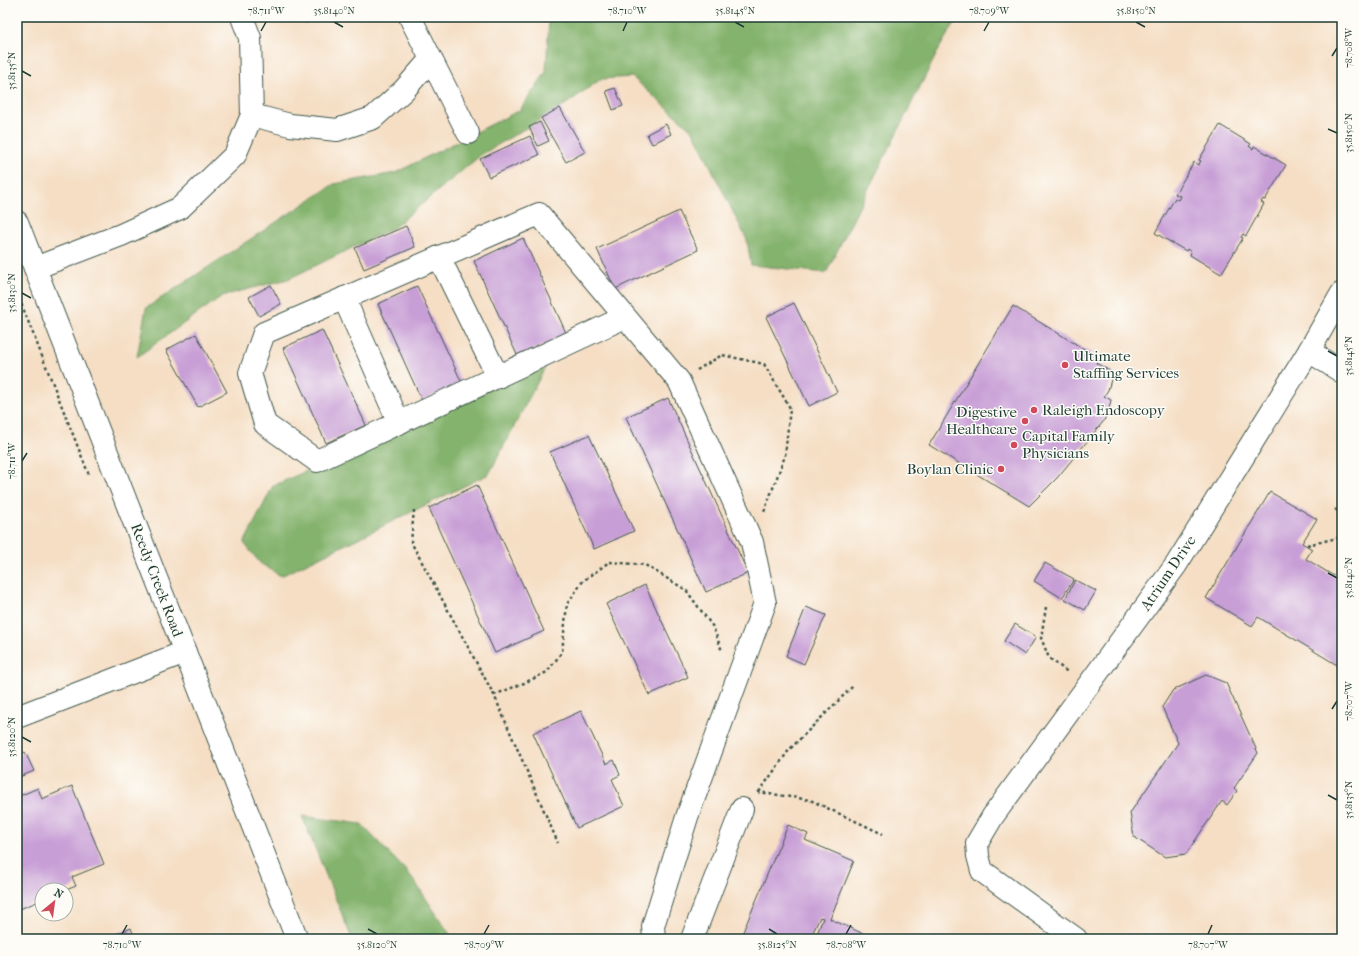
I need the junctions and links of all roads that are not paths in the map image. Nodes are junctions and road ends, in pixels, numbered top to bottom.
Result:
1 (242, 17) edge
2 (410, 17) edge
3 (431, 59) junction
4 (252, 115) junction
5 (468, 132) dead end
6 (17, 222) edge
7 (439, 257) junction
8 (35, 268) junction
9 (1342, 292) edge
10 (344, 298) junction
11 (625, 318) junction
12 (1309, 351) junction
13 (1342, 372) edge
14 (498, 377) junction
15 (400, 423) junction
16 (185, 652) junction
17 (17, 717) edge
18 (742, 809) road end
19 (297, 939) edge
20 (654, 939) edge
21 (692, 939) edge
22 (1076, 939) edge

1 - 4 street
2 - 3 street
3 - 4 street
3 - 5 street
4 - 8 street
6 - 8 street, Reedy Creek Road
7 - 10 street
7 - 11 street
7 - 14 street
8 - 16 street, Reedy Creek Road
9 - 12 street, Atrium Drive
10 - 15 street
10 - 15 street
11 - 14 street
11 - 20 street
12 - 13 street
12 - 22 street, Atrium Drive
14 - 15 street
16 - 17 street
16 - 19 street, Reedy Creek Road
18 - 21 street

